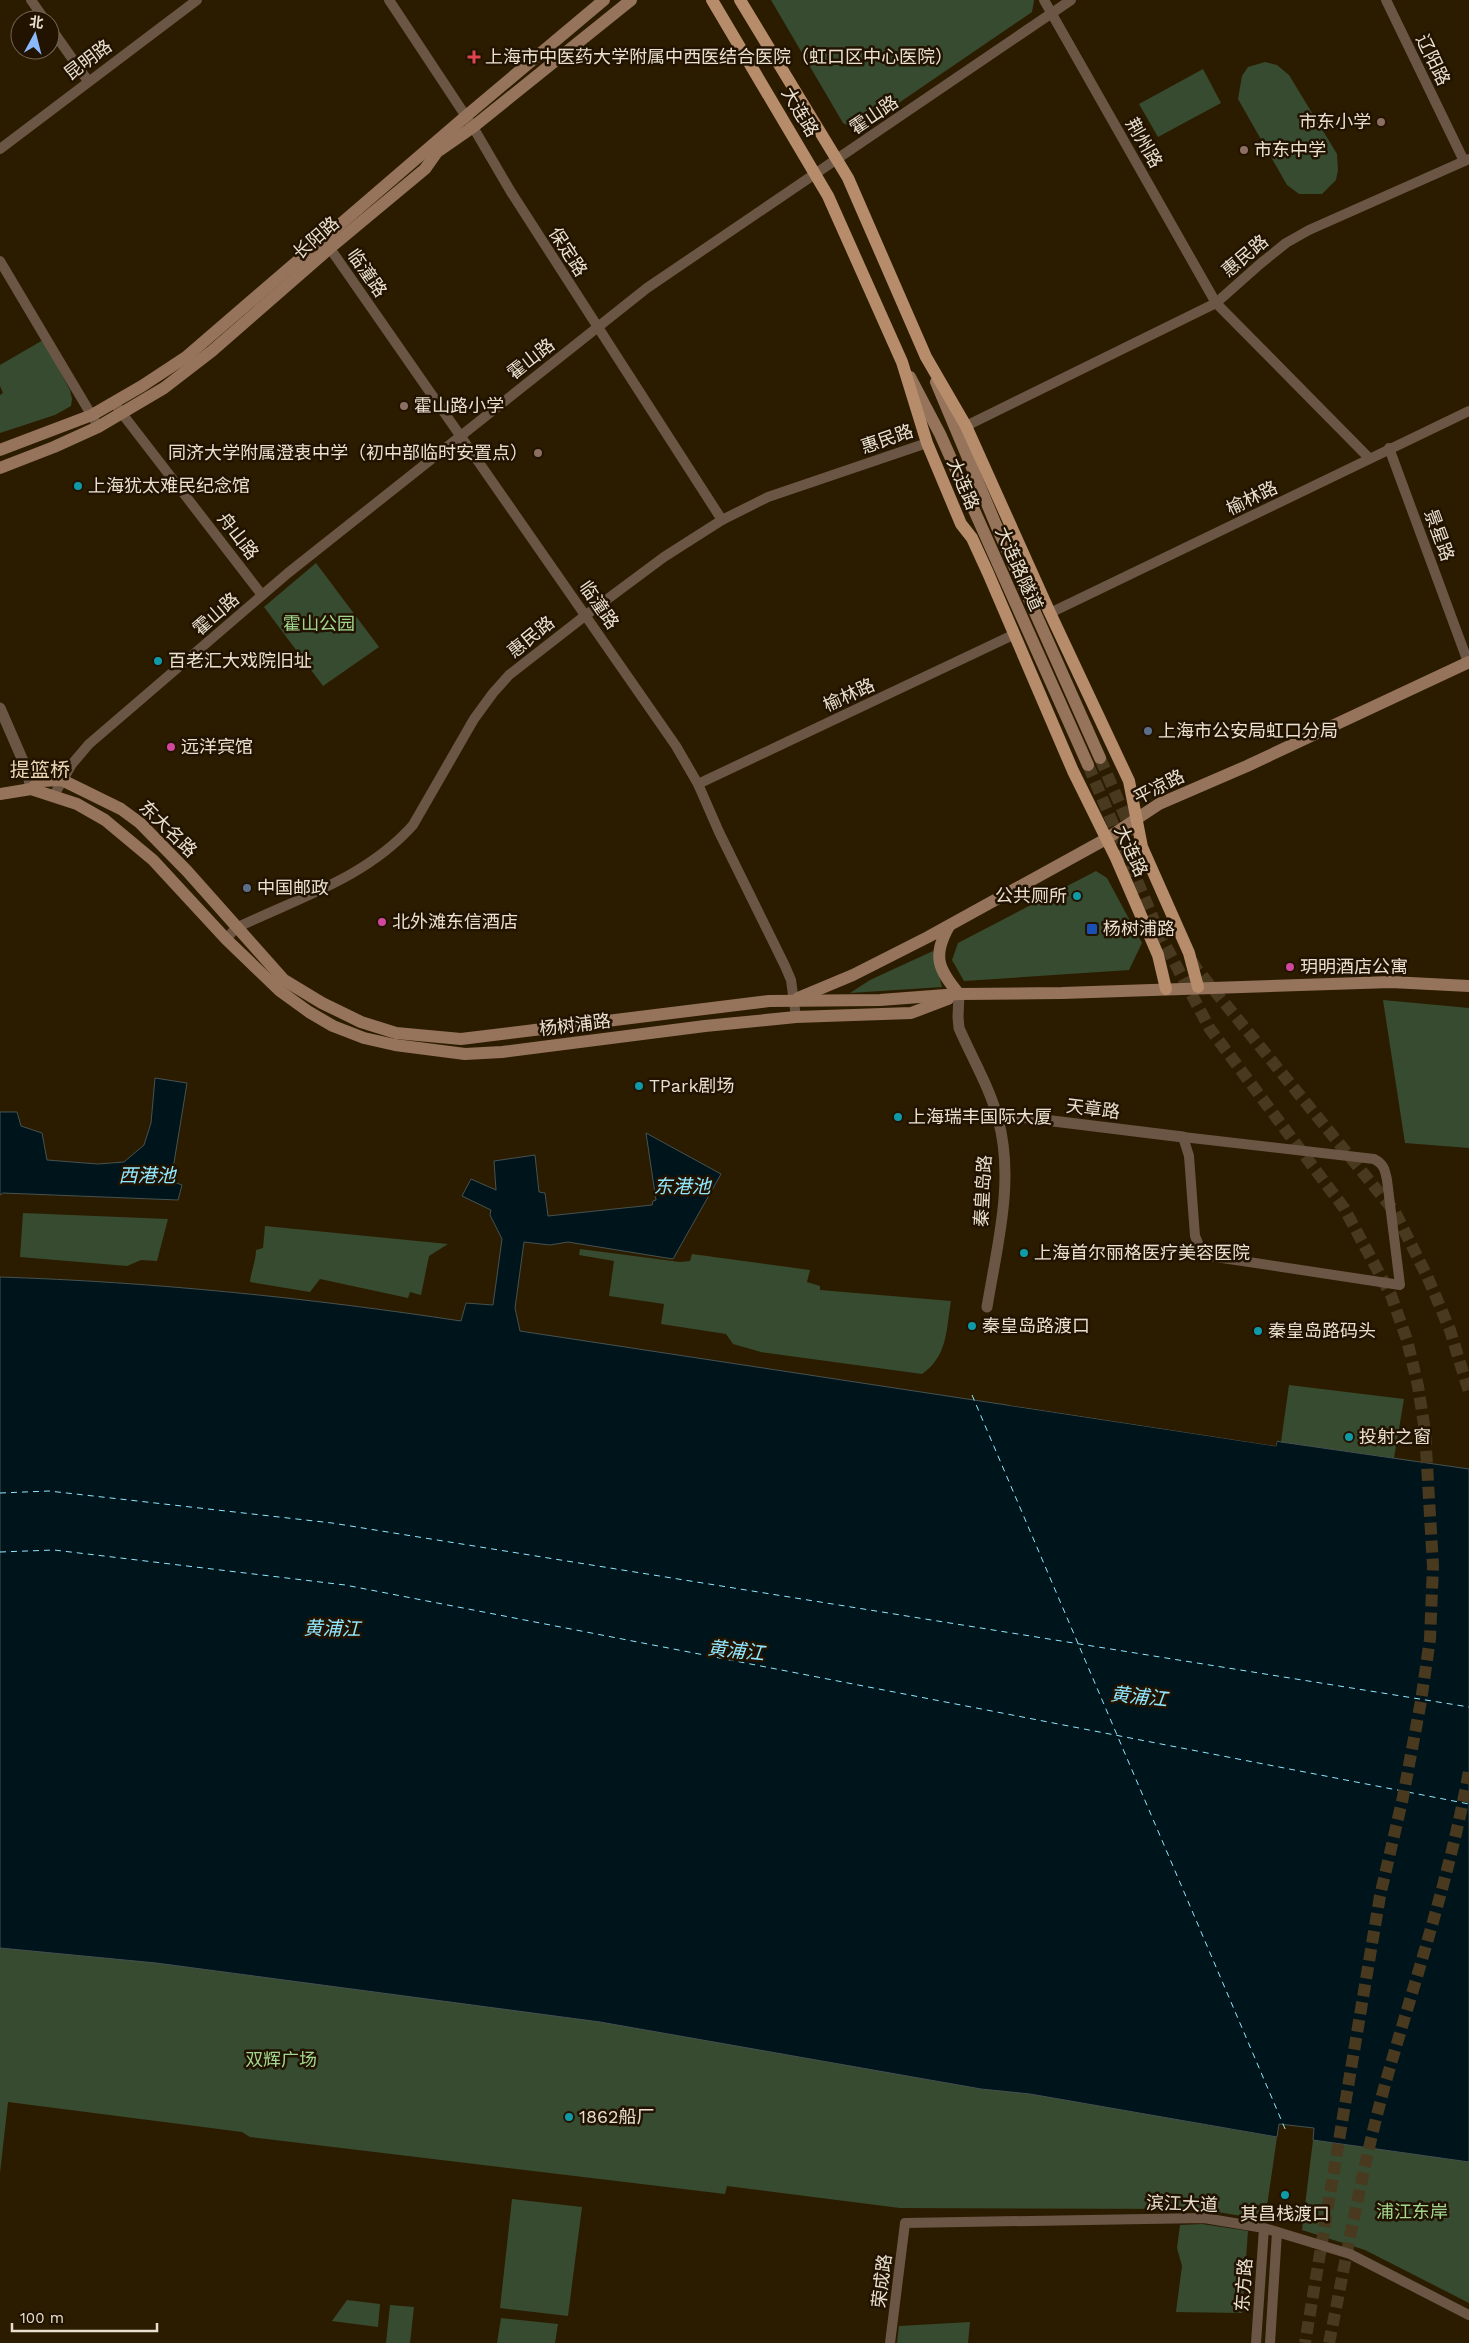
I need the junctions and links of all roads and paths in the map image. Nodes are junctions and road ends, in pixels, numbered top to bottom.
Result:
1 (197, 0) edge
2 (389, 0) edge
3 (604, 0) edge
4 (631, 0) edge
5 (712, 0) edge
6 (740, 0) edge
7 (1044, 0) edge
8 (1071, 0) edge
9 (1386, 0) edge
10 (1051, 14) junction
11 (60, 41) edge
12 (88, 80) junction
13 (466, 116) junction
14 (473, 127) junction
15 (0, 148) edge
16 (838, 159) junction
17 (1467, 160) edge
18 (816, 173) junction
19 (326, 244) junction
20 (0, 260) edge
21 (1216, 303) junction
22 (598, 328) junction
23 (926, 357) junction
24 (902, 362) junction
25 (118, 407) junction
26 (1469, 411) edge
27 (92, 415) junction
28 (98, 426) junction
29 (966, 426) junction
30 (461, 435) junction
31 (927, 443) junction
32 (1389, 448) junction
33 (0, 450) edge
34 (1369, 458) junction
35 (0, 468) edge
36 (722, 520) junction
37 (262, 595) junction
38 (1050, 613) junction
39 (586, 615) junction
40 (1013, 635) junction
41 (1469, 662) edge
42 (0, 708) edge
43 (1100, 758) tunnel mouth
44 (1088, 765) tunnel mouth
45 (62, 780) junction
46 (698, 784) junction
47 (31, 788) junction
48 (0, 794) edge
49 (54, 795) junction
50 (1135, 819) junction
51 (1106, 839) junction
52 (950, 924) junction
53 (236, 928) junction
54 (226, 938) junction
55 (1469, 986) edge
56 (1198, 987) junction
57 (1166, 989) junction
58 (959, 994) junction
59 (794, 1000) junction
60 (796, 1017) junction
61 (998, 1119) junction
62 (1183, 1137) junction
63 (987, 1307) dead end
64 (905, 2223) joint
65 (1264, 2228) junction
66 (1277, 2232) junction
67 (1469, 2315) edge
68 (890, 2343) edge
69 (1256, 2343) edge
70 (1270, 2343) edge

1 - 12 street, 昆明路
2 - 13 street, 保定路
3 - 13 main road, 长阳路
4 - 14 main road, 长阳路
5 - 18 main road, 大连路
6 - 16 main road, 大连路
7 - 10 street, 荆州路
8 - 10 street, 霍山路
9 - 17 street, 辽阳路
10 - 16 street, 霍山路
10 - 21 street, 荆州路
11 - 12 street
12 - 15 street, 昆明路
13 - 14 street, 保定路
13 - 19 main road, 长阳路
14 - 19 main road, 长阳路
14 - 22 street, 保定路
16 - 18 street, 霍山路
16 - 23 main road, 大连路
17 - 21 street, 惠民路
18 - 22 street, 霍山路
18 - 24 main road, 大连路
19 - 25 main road, 长阳路
19 - 30 street, 临潼路
20 - 27 street
21 - 29 street, 惠民路
21 - 34 street
22 - 30 street, 霍山路
22 - 36 street, 保定路
23 - 29 main road, 大连路
23 - 43 main road, 大连路隧道
24 - 31 main road, 大连路
24 - 44 main road, 大连路隧道
25 - 27 main road, 长阳路
25 - 28 main road, 长阳路
25 - 37 street, 舟山路
26 - 32 street, 榆林路
27 - 28 street
27 - 33 main road, 长阳路
28 - 35 main road, 长阳路
29 - 38 main road, 大连路
30 - 37 street, 霍山路
30 - 39 street, 临潼路
31 - 36 street, 惠民路
31 - 40 main road, 大连路
32 - 34 street, 榆林路
32 - 41 street, 景星路
34 - 38 street, 榆林路
36 - 39 street, 惠民路
37 - 45 street, 霍山路
38 - 50 main road, 大连路
39 - 46 street, 临潼路
39 - 53 street, 惠民路
40 - 46 street, 榆林路
40 - 51 main road, 大连路
41 - 50 main road, 平凉路
42 - 47 street
45 - 47 main road, 东大名路
45 - 49 street, 霍山路
45 - 53 main road, 东大名路
46 - 59 street, 临潼路
47 - 48 main road, 东大名路
47 - 49 main road, 东大名路
49 - 54 main road, 东大名路
50 - 51 main road, 平凉路
50 - 56 main road, 大连路
51 - 52 main road, 平凉路
51 - 57 main road, 大连路
52 - 58 main road
52 - 59 main road, 平凉路
53 - 54 street, 惠民路
53 - 59 main road, 杨树浦路
54 - 60 main road, 杨树浦路
55 - 56 main road, 杨树浦路
56 - 57 main road, 杨树浦路
57 - 58 main road, 杨树浦路
58 - 59 main road, 杨树浦路
58 - 60 main road, 杨树浦路
58 - 61 street, 秦皇岛路
59 - 60 street, 临潼路
61 - 62 street, 天章路
61 - 63 street, 秦皇岛路
62 - 62 street
64 - 65 street, 滨江大道
64 - 68 street, 荣成路
65 - 66 street, 滨江大道
65 - 69 street, 东方路
66 - 67 street, 滨江大道
66 - 70 street, 东方路

